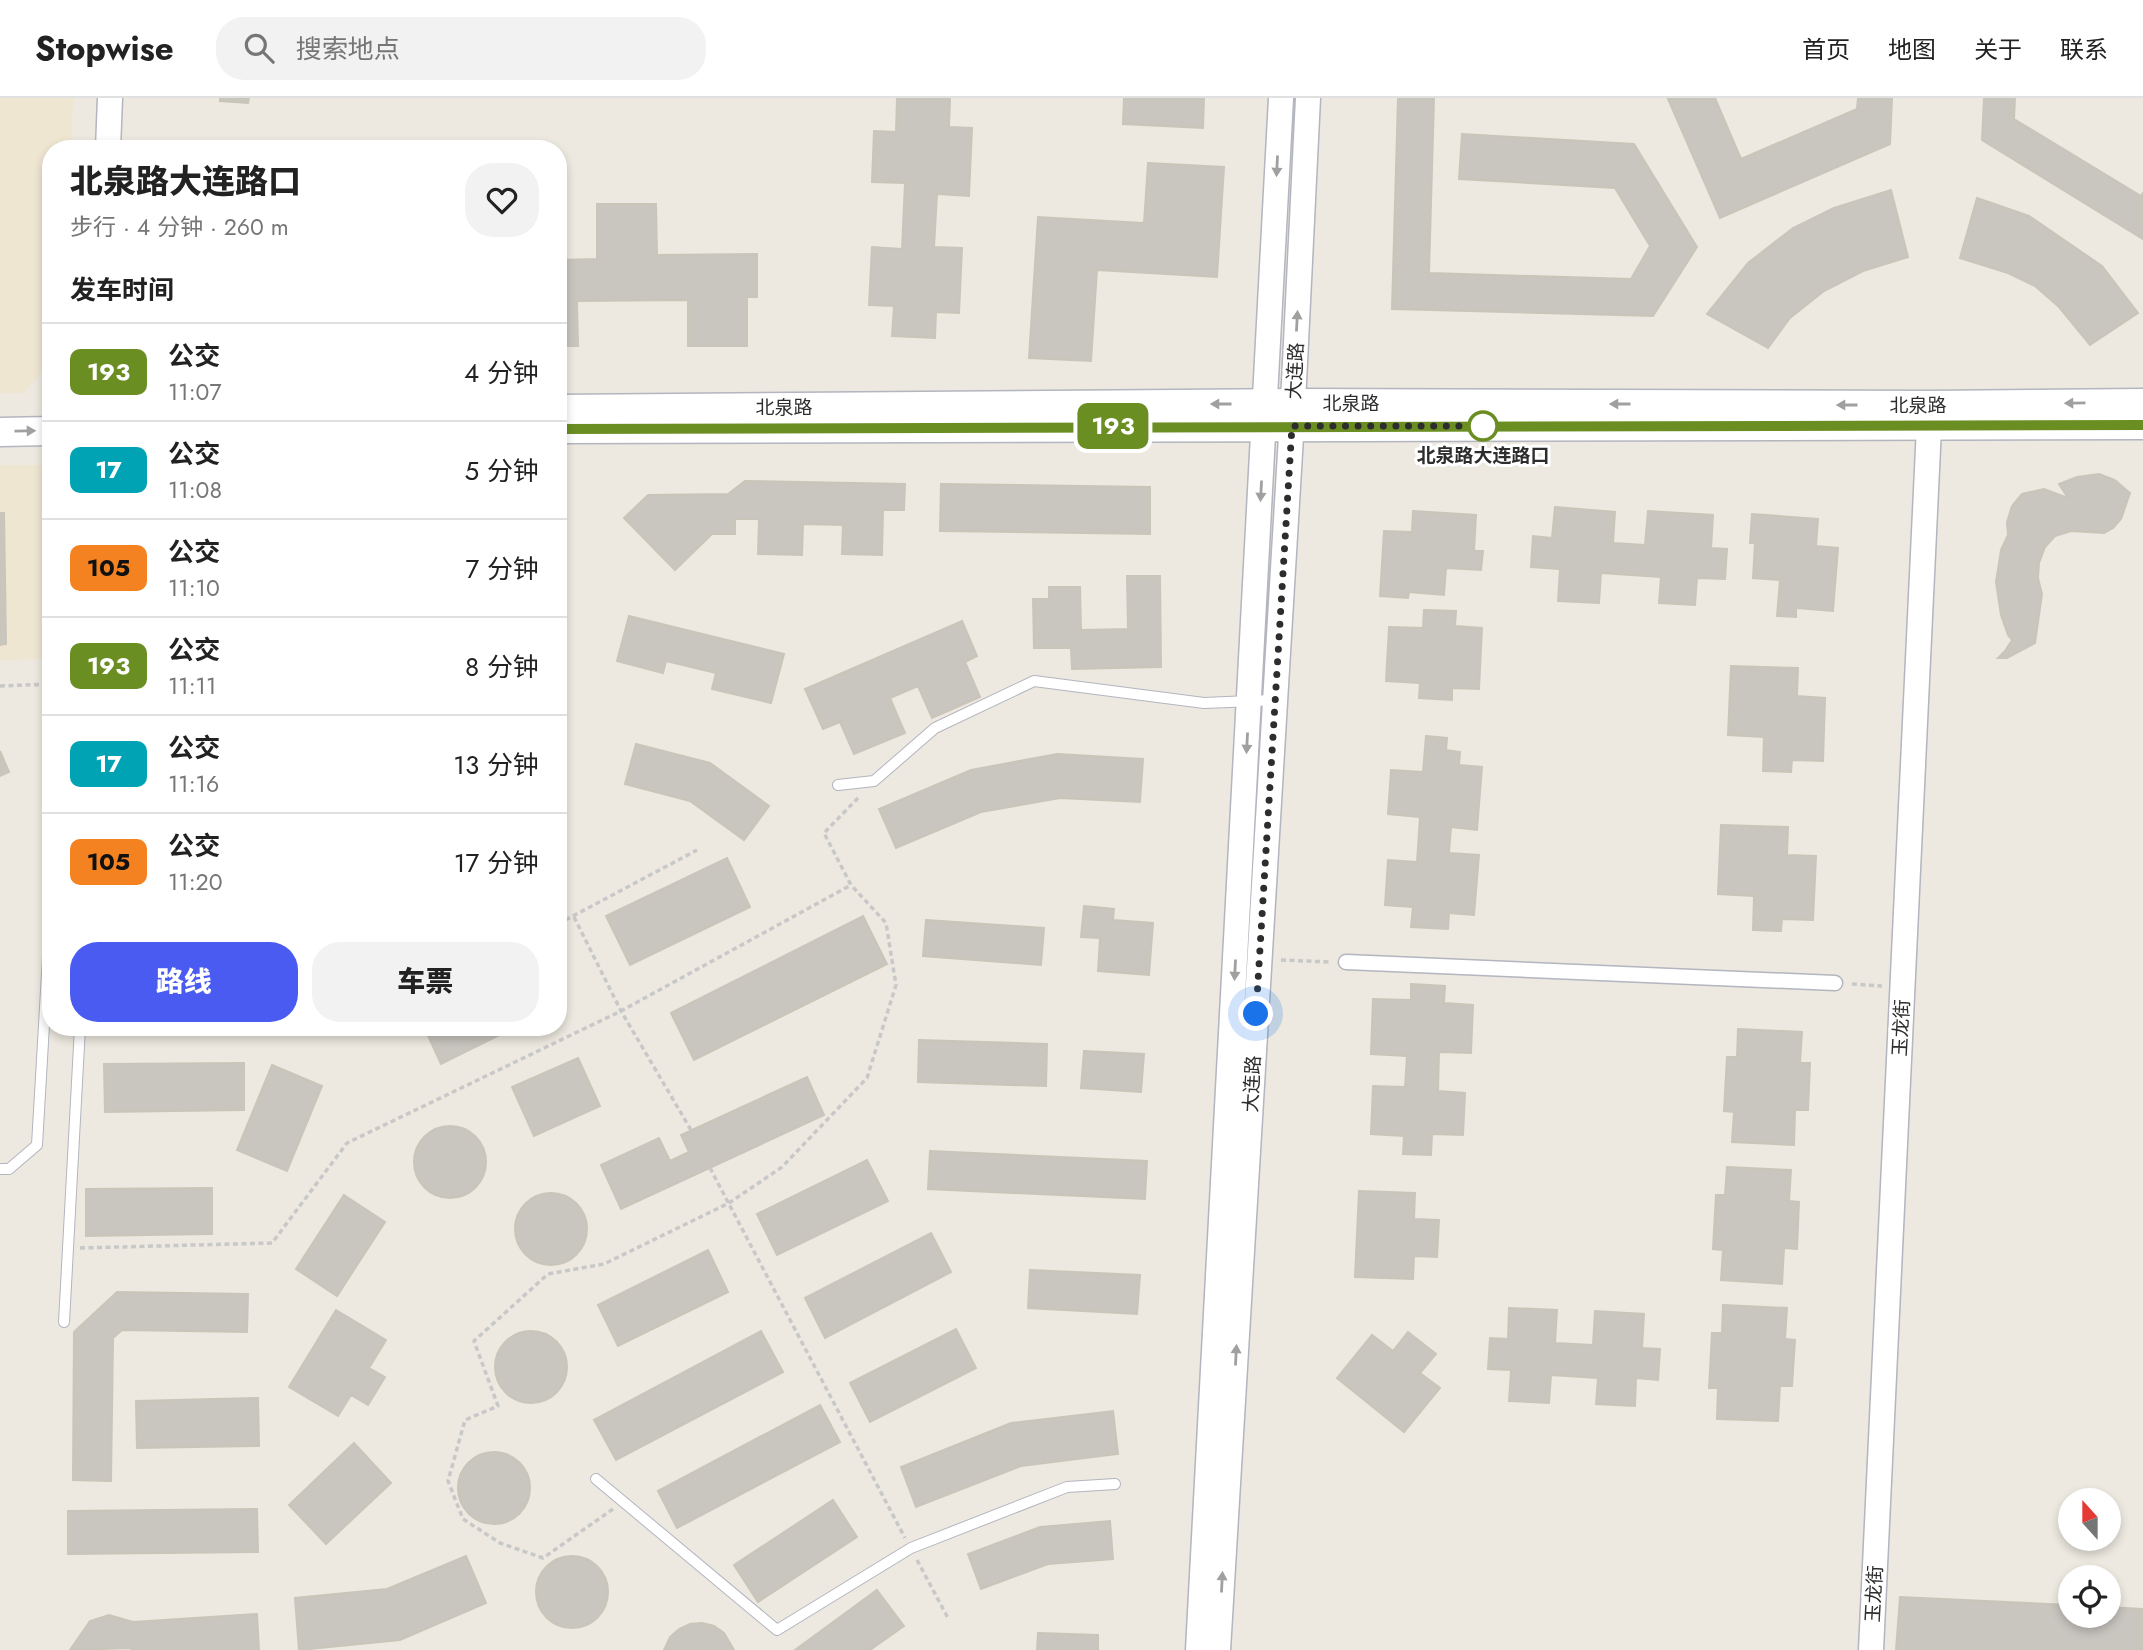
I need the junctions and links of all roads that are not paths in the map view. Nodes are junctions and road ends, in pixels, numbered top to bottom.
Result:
1 (110, 98) edge
2 (1281, 98) edge
3 (1308, 98) edge
4 (108, 140) edge
5 (2143, 402) edge
6 (567, 409) edge
7 (0, 412) edge
8 (42, 412) edge
9 (1279, 414) junction
10 (1930, 416) junction
11 (2143, 425) edge
12 (567, 429) edge
13 (42, 431) edge
14 (0, 432) edge
15 (1275, 700) junction
16 (1250, 701) junction
17 (838, 785) dead end
18 (1346, 962) road end
19 (1835, 983) road end
20 (43, 1036) edge
21 (80, 1036) edge
22 (0, 1169) edge
23 (64, 1322) dead end
24 (596, 1479) dead end
25 (1115, 1484) dead end
26 (1198, 1650) edge
27 (1218, 1650) edge
28 (1871, 1650) edge

1 - 4 street
2 -> 9 street, 大连路
9 -> 3 street, 大连路
5 -> 10 main road, 北泉路
9 -> 6 main road, 北泉路
7 - 8 main road
9 - 10 main road, 北泉路
9 - 12 main road, 北泉路
9 - 15 street, 大连路
9 -> 16 street, 大连路
10 - 11 main road, 北泉路
10 - 28 street, 玉龙街
14 -> 13 main road
15 - 16 lane
27 -> 15 street, 大连路
16 - 17 lane
16 -> 26 street, 大连路
18 - 19 street
20 - 22 lane
21 - 23 lane
24 - 25 lane

